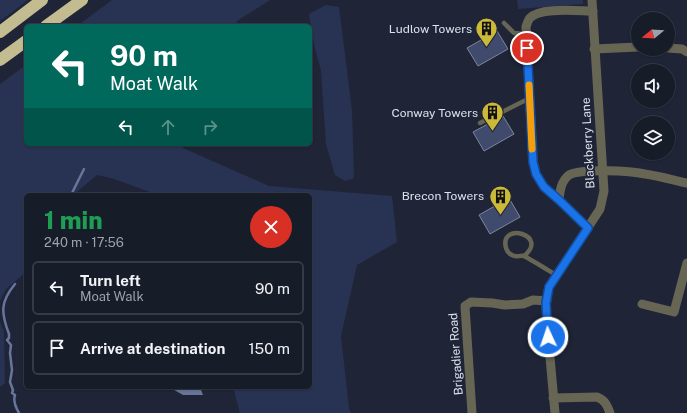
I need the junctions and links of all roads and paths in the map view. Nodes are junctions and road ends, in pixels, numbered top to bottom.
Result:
1 (42, 0) edge
2 (82, 0) edge
3 (592, 0) edge
4 (593, 11) junction
5 (504, 23) dead end
6 (49, 24) edge
7 (0, 32) edge
8 (526, 34) junction
9 (24, 42) edge
10 (631, 47) edge
11 (675, 48) edge
12 (594, 50) junction
13 (687, 52) edge
14 (0, 60) edge
15 (530, 98) junction
16 (480, 123) dead end
17 (603, 171) junction
18 (687, 183) edge
19 (559, 200) junction
20 (588, 228) junction
21 (524, 256) junction
22 (687, 263) edge
23 (556, 275) junction
24 (546, 301) junction
25 (642, 304) dead end
26 (553, 398) junction
27 (472, 413) edge
28 (554, 413) edge
29 (610, 413) edge

1 - 7 highway
2 - 6 highway
3 - 4 street, Blackberry Lane
4 - 8 street
4 - 12 street, Blackberry Lane
5 - 8 lane
8 - 15 street
9 - 14 highway
10 - 12 street
11 - 13 street
12 - 17 street, Blackberry Lane
15 - 16 lane
15 - 19 street
17 - 18 street
17 - 19 street
17 - 20 street, Blackberry Lane
19 - 20 street
20 - 23 street, Blackberry Lane
21 - 21 lane
21 - 23 lane
22 - 25 street
23 - 24 street, Blackberry Lane
24 - 26 street, Blackberry Lane
24 - 27 street, Brigadier Road
26 - 28 street, Blackberry Lane
26 - 29 street

